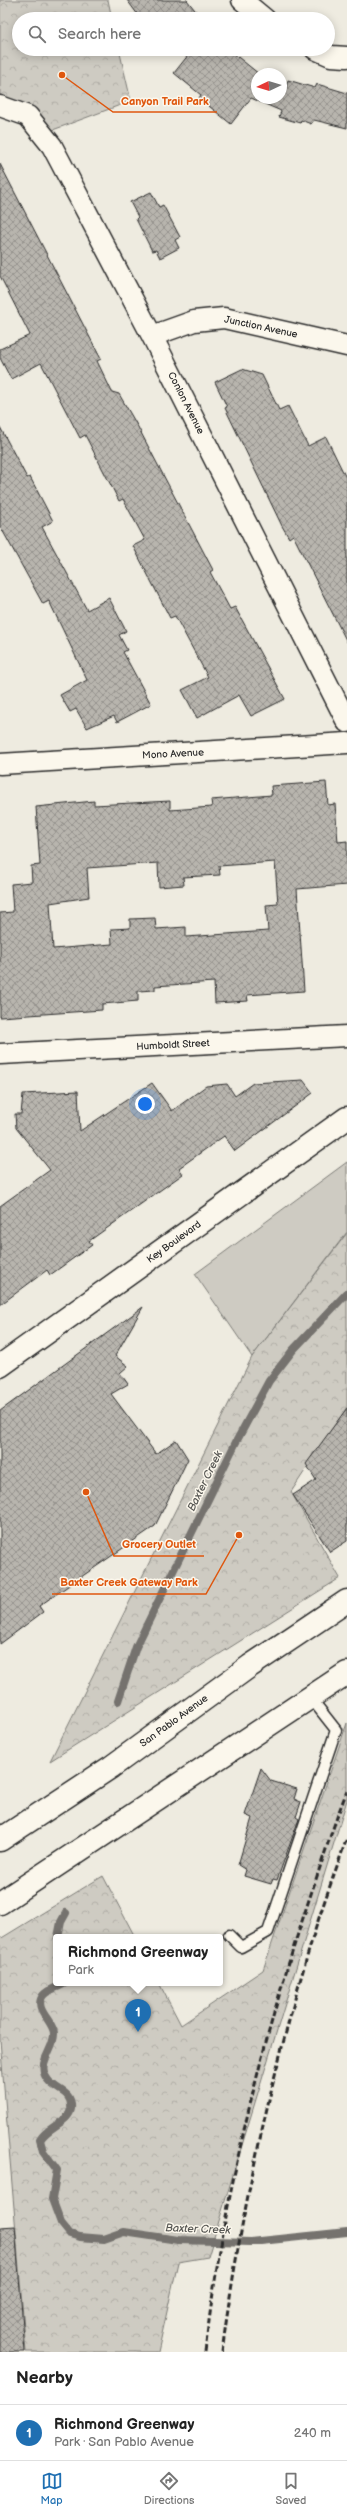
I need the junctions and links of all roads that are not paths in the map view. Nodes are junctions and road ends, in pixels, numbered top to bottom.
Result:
1 (242, 0) edge
2 (256, 12) edge
3 (331, 56) edge
4 (347, 57) edge
5 (0, 106) edge
6 (152, 336) junction
7 (347, 346) edge
8 (347, 722) edge
9 (347, 743) edge
10 (0, 764) edge
11 (347, 1036) edge
12 (0, 1054) edge
13 (347, 1118) edge
14 (0, 1366) edge
15 (347, 1601) edge
16 (347, 1673) edge
17 (310, 1697) junction
18 (0, 1840) edge
19 (0, 1902) edge
20 (229, 1935) dead end

1 - 2 street
3 - 4 street
5 - 6 street, Conlon Avenue
6 - 7 street, Junction Avenue
6 - 8 street, Conlon Avenue
9 - 10 street, Mono Avenue
11 - 12 street, Humboldt Street
13 - 14 main road, Key Boulevard
15 - 18 main road, San Pablo Avenue
16 - 17 main road
17 - 19 main road
17 - 20 lane

